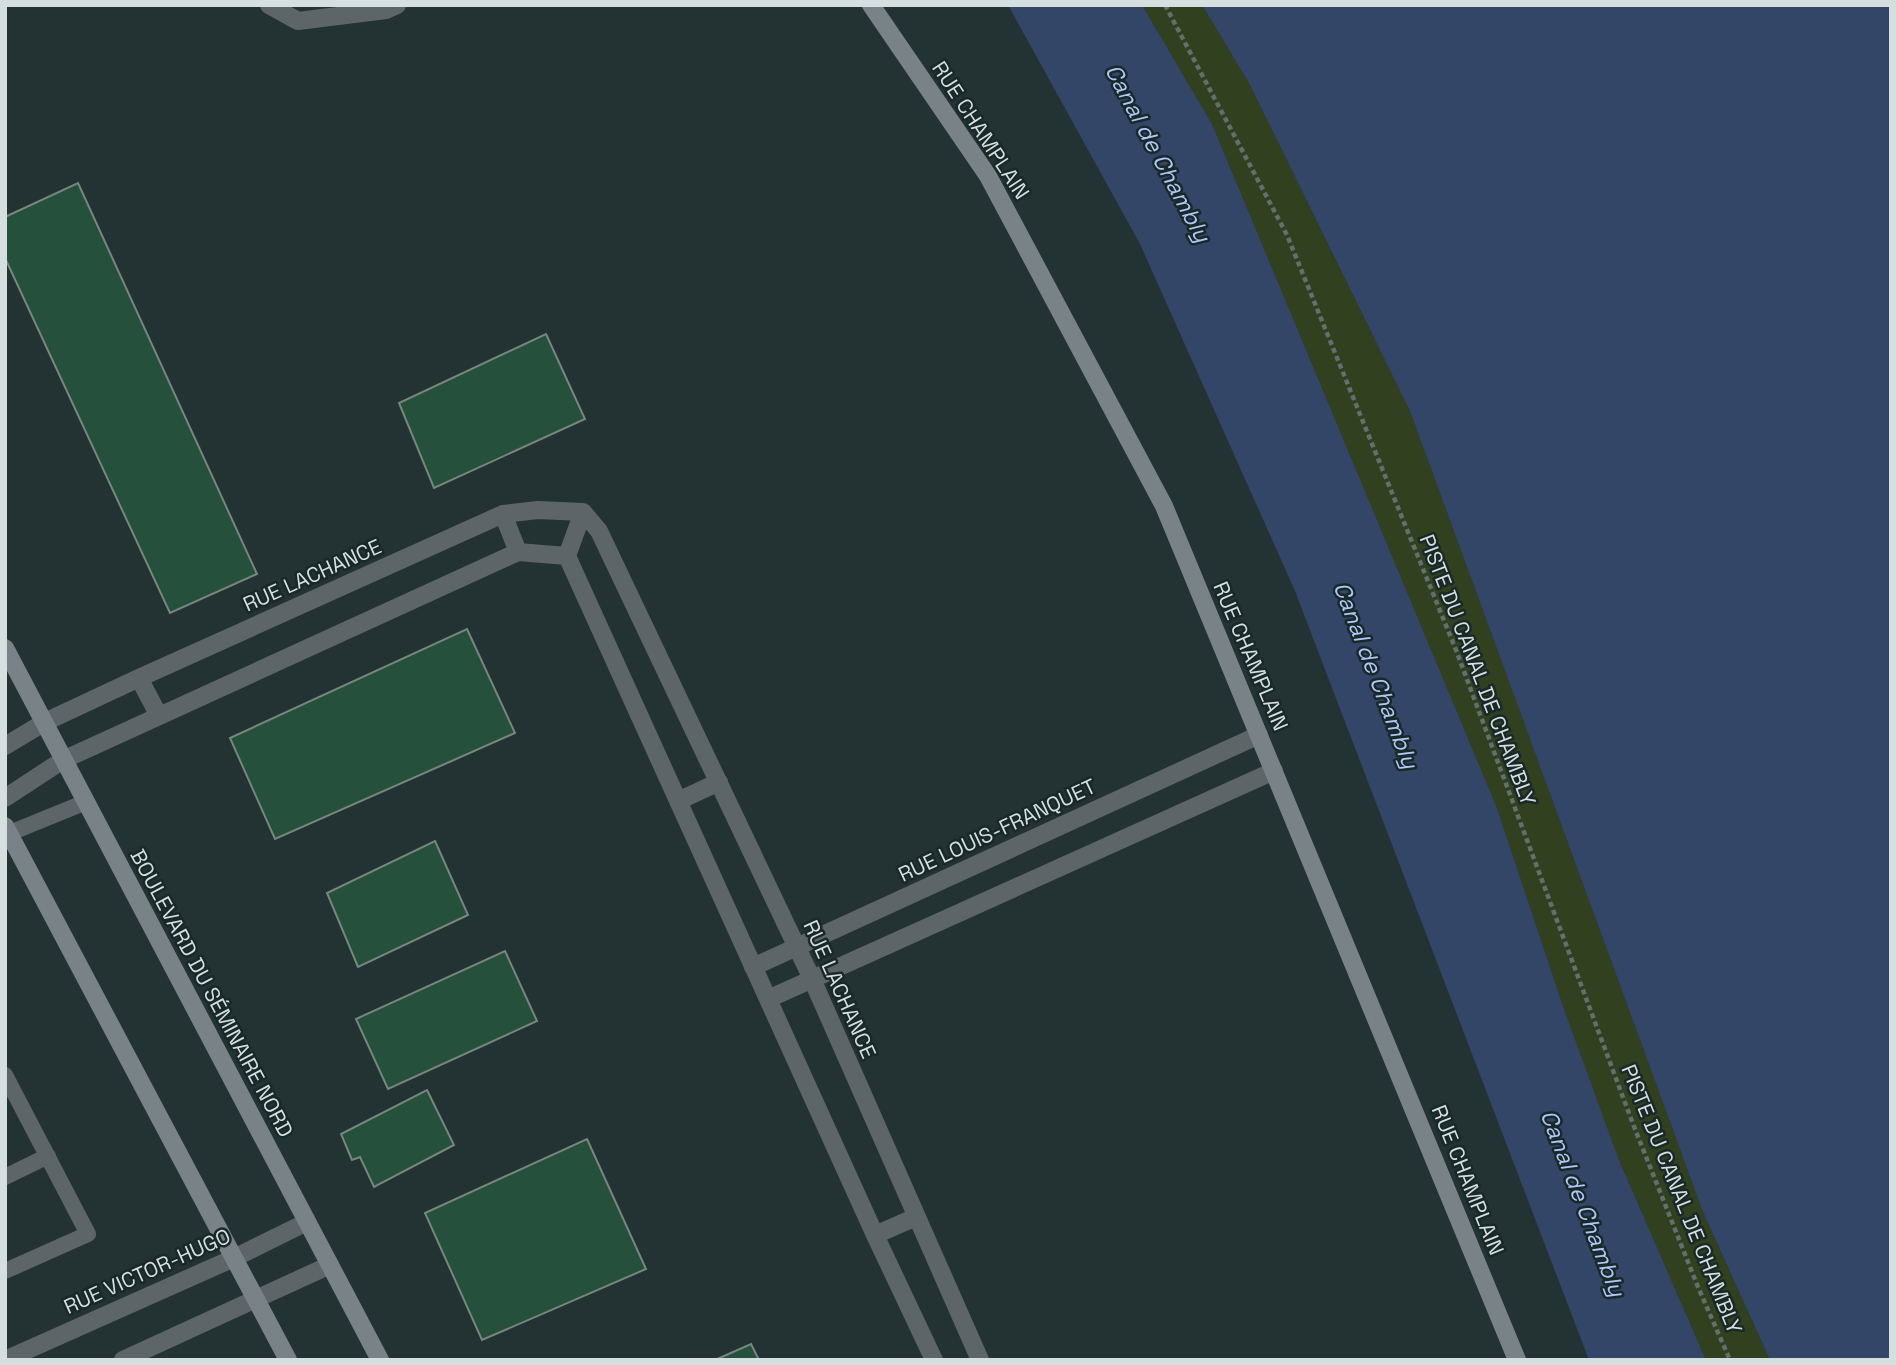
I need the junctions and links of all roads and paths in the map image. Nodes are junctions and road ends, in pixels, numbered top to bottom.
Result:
1 (269, 5) edge
2 (397, 5) edge
3 (871, 5) edge
4 (1165, 5) edge
5 (299, 13) edge
6 (583, 512) junction
7 (503, 514) junction
8 (518, 552) junction
9 (567, 556) junction
10 (5, 648) edge
11 (139, 678) junction
12 (159, 716) junction
13 (45, 722) junction
14 (1259, 735) junction
15 (5, 746) edge
16 (63, 760) junction
17 (1274, 771) junction
18 (719, 782) junction
19 (5, 799) edge
20 (678, 801) junction
21 (86, 802) junction
22 (7, 831) edge
23 (797, 947) junction
24 (753, 967) junction
25 (812, 979) junction
26 (768, 999) junction
27 (5, 1075) edge
28 (48, 1156) junction
29 (5, 1177) edge
30 (916, 1217) junction
31 (307, 1222) junction
32 (875, 1235) junction
33 (234, 1258) junction
34 (330, 1265) junction
35 (5, 1271) edge
36 (256, 1300) junction
37 (5, 1360) edge
38 (123, 1360) edge
39 (288, 1360) edge
40 (380, 1360) edge
41 (934, 1360) edge
42 (979, 1360) edge
43 (1517, 1360) edge
44 (1730, 1360) edge

1 - 5 street
2 - 5 street
3 - 14 street, RUE CHAMPLAIN
4 - 44 path, PISTE DU CANAL DE CHAMBLY
6 - 7 street, RUE LACHANCE
6 - 9 street
6 - 18 street, RUE LACHANCE
7 - 8 street
7 - 11 street, RUE LACHANCE
8 - 9 street
8 - 12 street
9 - 20 street
10 - 13 street, BOULEVARD DU SÉMINAIRE NORD
11 - 12 street
11 - 13 street, RUE LACHANCE
12 - 16 street
13 - 15 street, RUE LACHANCE
13 - 16 street, BOULEVARD DU SÉMINAIRE NORD
14 - 17 street, RUE CHAMPLAIN
14 - 23 street, RUE LOUIS-FRANQUET
16 - 19 street
16 - 21 street, BOULEVARD DU SÉMINAIRE NORD
17 - 25 street
17 - 43 street, RUE CHAMPLAIN
18 - 20 street
18 - 23 street, RUE LACHANCE
20 - 24 street
21 - 22 lane
21 - 31 street, BOULEVARD DU SÉMINAIRE NORD
22 - 33 street
23 - 24 street, RUE LOUIS-FRANQUET
23 - 25 street, RUE LACHANCE
24 - 26 street
25 - 26 street
25 - 30 street, RUE LACHANCE
26 - 32 street
27 - 28 lane
28 - 29 lane
28 - 35 lane
30 - 32 street
30 - 42 street, RUE LACHANCE
31 - 33 street, RUE VICTOR-HUGO
31 - 34 street, BOULEVARD DU SÉMINAIRE NORD
32 - 41 street
33 - 36 street
33 - 37 street, RUE VICTOR-HUGO
34 - 36 street
34 - 40 street, BOULEVARD DU SÉMINAIRE NORD
36 - 38 street
36 - 39 street

